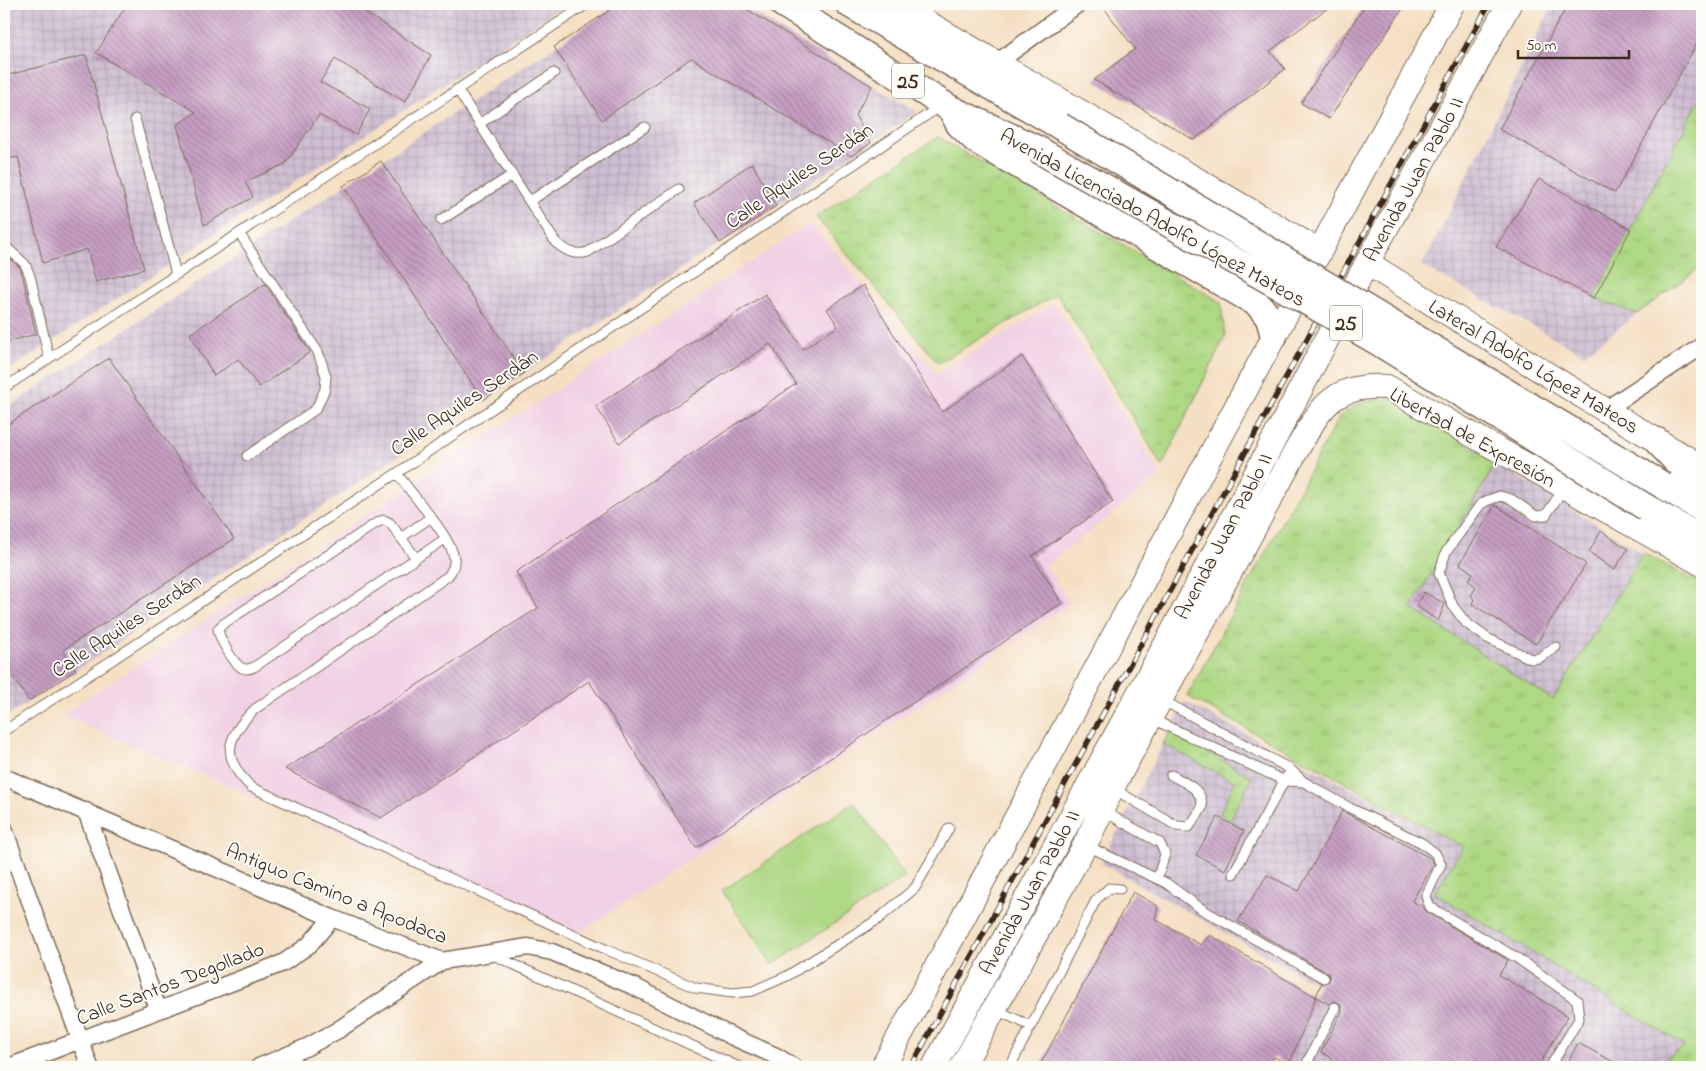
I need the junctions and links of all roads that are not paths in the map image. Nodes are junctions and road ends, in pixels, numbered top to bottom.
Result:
1 (587, 4) edge
2 (783, 4) edge
3 (849, 4) edge
4 (883, 4) edge
5 (895, 4) edge
6 (1078, 4) edge
7 (1452, 4) edge
8 (1509, 4) edge
9 (906, 36) junction
10 (996, 64) junction
11 (554, 73) dead end
12 (457, 89) junction
13 (948, 106) junction
14 (135, 119) dead end
15 (480, 124) junction
16 (645, 127) dead end
17 (512, 175) junction
18 (679, 189) dead end
19 (530, 201) junction
20 (441, 220) dead end
21 (1285, 230) junction
22 (239, 233) junction
23 (4, 245) edge
24 (1319, 251) junction
25 (1367, 263) junction
26 (176, 274) junction
27 (1245, 296) junction
28 (1274, 336) junction
29 (1702, 346) edge
30 (49, 358) junction
31 (4, 388) edge
32 (1605, 410) junction
33 (1657, 441) junction
34 (247, 456) dead end
35 (1702, 467) edge
36 (396, 473) junction
37 (1564, 488) junction
38 (1702, 488) edge
39 (1702, 509) edge
40 (430, 518) junction
41 (402, 538) junction
42 (445, 539) junction
43 (1702, 539) edge
44 (416, 558) junction
45 (1702, 564) edge
46 (1172, 632) junction
47 (1556, 647) dead end
48 (1157, 709) junction
49 (4, 731) edge
50 (1128, 759) junction
51 (1290, 769) junction
52 (1171, 774) dead end
53 (4, 777) edge
54 (1284, 781) junction
55 (1304, 782) junction
56 (1112, 788) junction
57 (1101, 810) junction
58 (86, 811) junction
59 (949, 828) dead end
60 (4, 829) edge
61 (1085, 845) junction
62 (1233, 874) dead end
63 (1157, 879) junction
64 (1120, 889) dead end
65 (332, 918) junction
66 (488, 953) junction
67 (442, 961) junction
68 (988, 968) junction
69 (1324, 978) dead end
70 (1335, 1007) dead end
71 (158, 1009) junction
72 (994, 1009) junction
73 (1031, 1026) junction
74 (80, 1040) junction
75 (9, 1067) edge
76 (90, 1067) edge
77 (259, 1067) edge
78 (739, 1067) edge
79 (794, 1067) edge
80 (882, 1067) edge
81 (934, 1067) edge
82 (962, 1067) edge
83 (1010, 1067) edge
84 (1305, 1067) edge
85 (1550, 1067) edge

1 - 12 lane
2 - 13 main road, Avenida Licenciado Adolfo López Mateos / 25
3 - 9 main road, Avenida Licenciado Adolfo López Mateos / 25
4 - 9 main road
5 - 10 main road
6 - 10 street
7 - 24 main road
8 - 25 main road, Avenida Juan Pablo II
9 - 39 main road, Avenida Licenciado Adolfo López Mateos / 25, bridge
10 - 21 main road
11 - 15 lane
12 - 15 lane
12 - 22 lane
13 - 27 main road
13 - 36 lane, Calle Aquiles Serdán
13 - 43 main road, Avenida Licenciado Adolfo López Mateos / 25, bridge
14 - 26 lane
15 - 17 lane
16 - 19 lane
17 - 19 lane
17 - 20 lane
18 - 19 lane
21 - 24 main road
21 - 27 main road
22 - 26 lane
22 - 34 lane
23 - 30 lane
24 - 28 main road
25 - 32 main road, Lateral Adolfo López Mateos
25 - 46 main road, Avenida Juan Pablo II
26 - 30 lane
27 - 28 main road
28 - 80 main road
29 - 32 street
30 - 31 lane
32 - 33 main road, Lateral Adolfo López Mateos
33 - 35 main road, Lateral Adolfo López Mateos
33 - 38 main road
36 - 40 lane
36 - 49 lane, Calle Aquiles Serdán
37 - 45 main road, Libertad de Expresión
37 - 47 lane
37 - 48 main road, Libertad de Expresión
40 - 41 lane
40 - 42 lane
41 - 44 lane
41 - 44 lane
42 - 44 lane
42 - 59 lane
46 - 50 main road
46 - 68 main road, Avenida Juan Pablo II
48 - 50 main road, Libertad de Expresión
48 - 51 lane
48 - 54 lane
50 - 56 main road, Libertad de Expresión
51 - 54 lane
51 - 55 lane
52 - 56 lane
53 - 58 street, Antiguo Camino a Apodaca
54 - 55 lane
54 - 62 lane
55 - 85 lane
56 - 57 main road, Libertad de Expresión
57 - 61 main road, Libertad de Expresión
57 - 63 lane
58 - 65 street, Antiguo Camino a Apodaca
58 - 71 street
60 - 74 street
61 - 63 lane
61 - 68 main road
61 - 72 main road, Libertad de Expresión
63 - 69 lane
64 - 73 lane
65 - 67 street, Antiguo Camino a Apodaca
65 - 71 street, Calle Santos Degollado
66 - 67 street, Antiguo Camino a Apodaca
66 - 78 lane
66 - 79 street, Antiguo Camino a Apodaca
67 - 77 street
68 - 81 main road, Avenida Juan Pablo II
70 - 84 lane
71 - 74 street, Calle Santos Degollado
72 - 73 lane
72 - 82 main road, Libertad de Expresión
73 - 83 lane
74 - 75 street, Calle Santos Degollado
74 - 76 street

